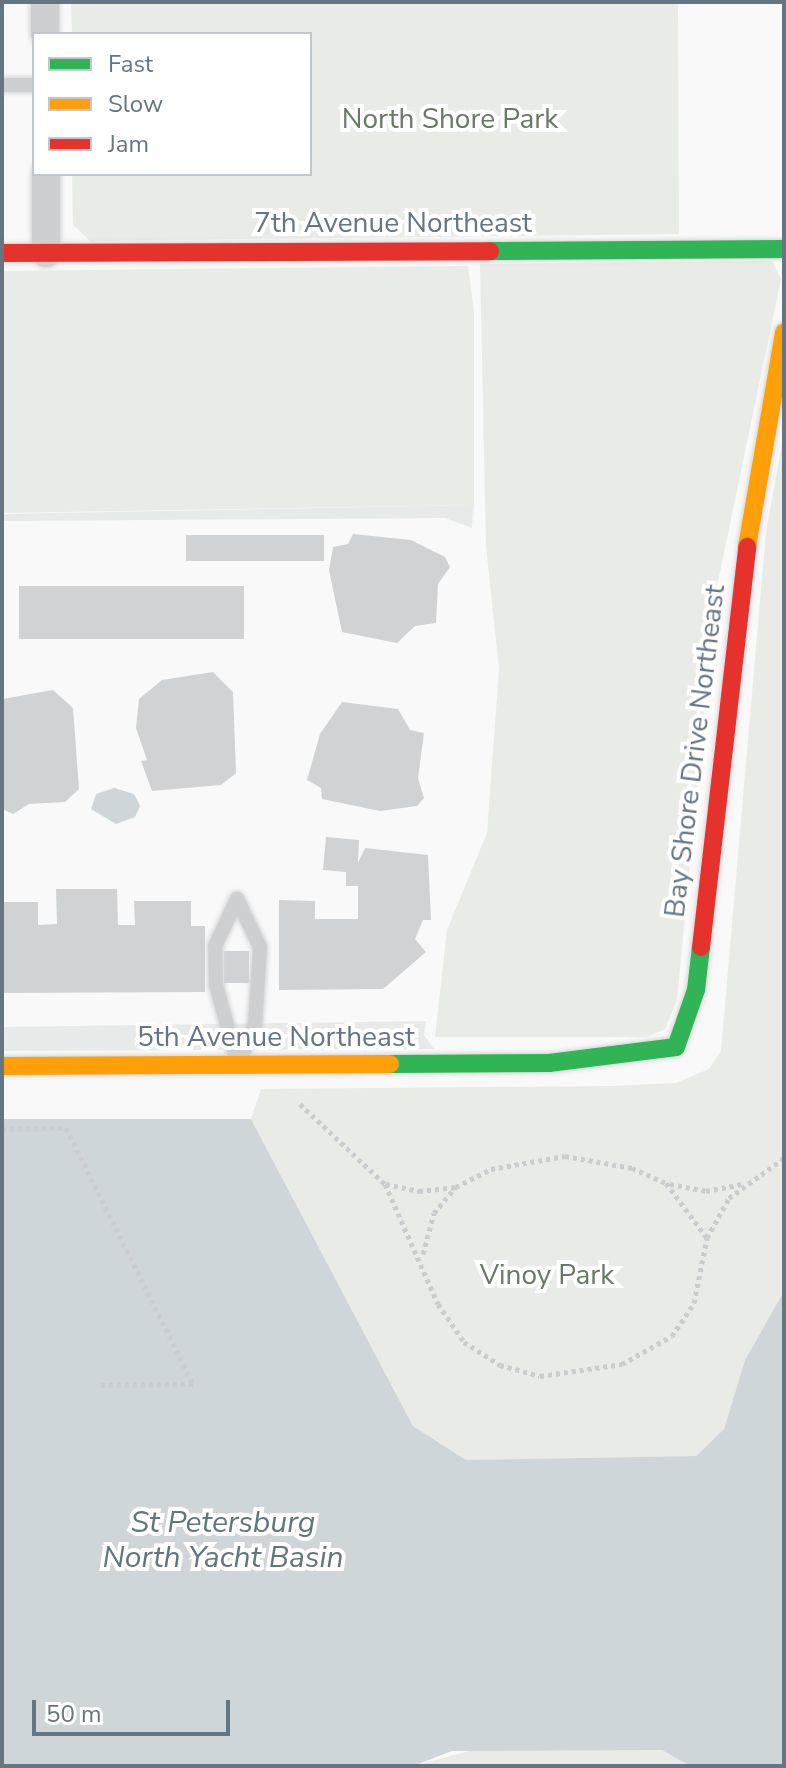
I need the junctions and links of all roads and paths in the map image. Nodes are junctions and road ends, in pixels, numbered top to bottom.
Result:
1 (45, 2) edge
2 (45, 32) edge
3 (2, 85) edge
4 (32, 85) edge
5 (46, 176) edge
6 (784, 249) edge
7 (2, 253) edge
8 (46, 253) junction
9 (784, 332) edge
10 (549, 1063) joint
11 (238, 1065) junction
12 (2, 1066) edge
13 (300, 1104) dead end
14 (2, 1129) edge
15 (784, 1158) edge
16 (666, 1183) junction
17 (743, 1183) junction
18 (385, 1184) junction
19 (456, 1187) junction
20 (707, 1238) junction
21 (423, 1255) junction
22 (100, 1385) dead end

1 - 2 street
3 - 4 lane
5 - 8 street
6 - 8 street, 7th Avenue Northeast
7 - 8 street, 7th Avenue Northeast
9 - 10 street, Bay Shore Drive Northeast
10 - 11 street, 5th Avenue Northeast
11 - 11 lane
11 - 12 street, 5th Avenue Northeast
13 - 18 path
14 - 22 path
15 - 17 path
16 - 17 path
16 - 19 path
16 - 20 path
17 - 20 path
18 - 19 path
18 - 21 path
19 - 21 path
20 - 21 path

